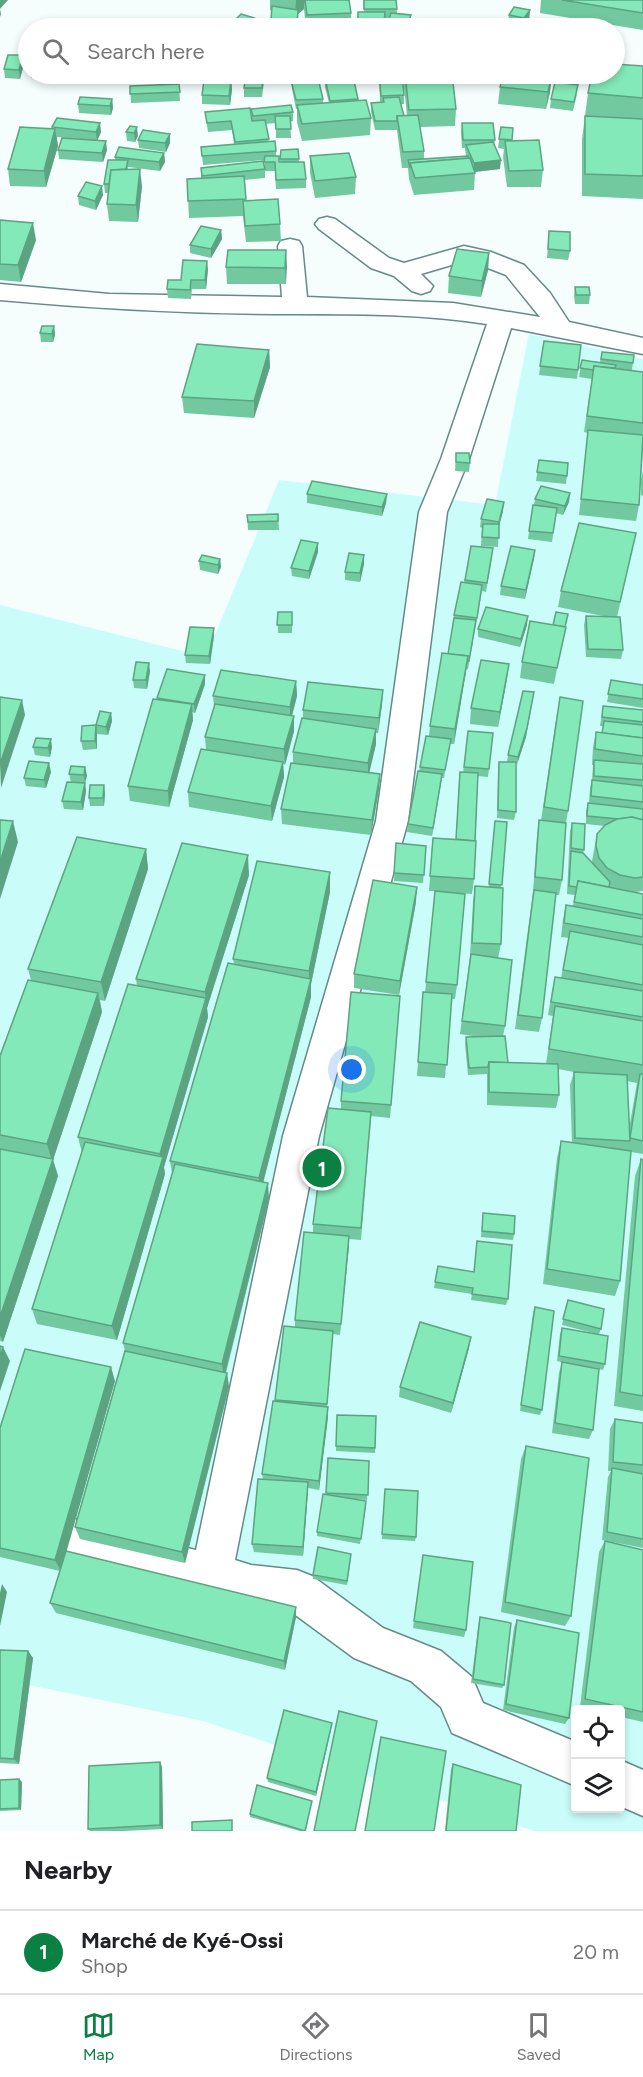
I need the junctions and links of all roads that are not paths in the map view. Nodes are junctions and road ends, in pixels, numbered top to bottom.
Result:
1 (327, 224) dead end
2 (290, 246) dead end
3 (403, 272) junction
4 (0, 292) edge
5 (295, 306) junction
6 (453, 311) junction
7 (501, 319) junction
8 (560, 328) junction
9 (643, 346) edge
10 (0, 1498) edge
11 (212, 1574) junction
12 (571, 1762) edge
13 (625, 1784) edge
14 (643, 1794) edge

1 - 3 street
2 - 5 street
3 - 6 street
3 - 8 street
4 - 5 street
5 - 6 street
6 - 7 street
7 - 8 street
7 - 11 street
8 - 9 street
10 - 11 street
11 - 12 street
13 - 14 street

